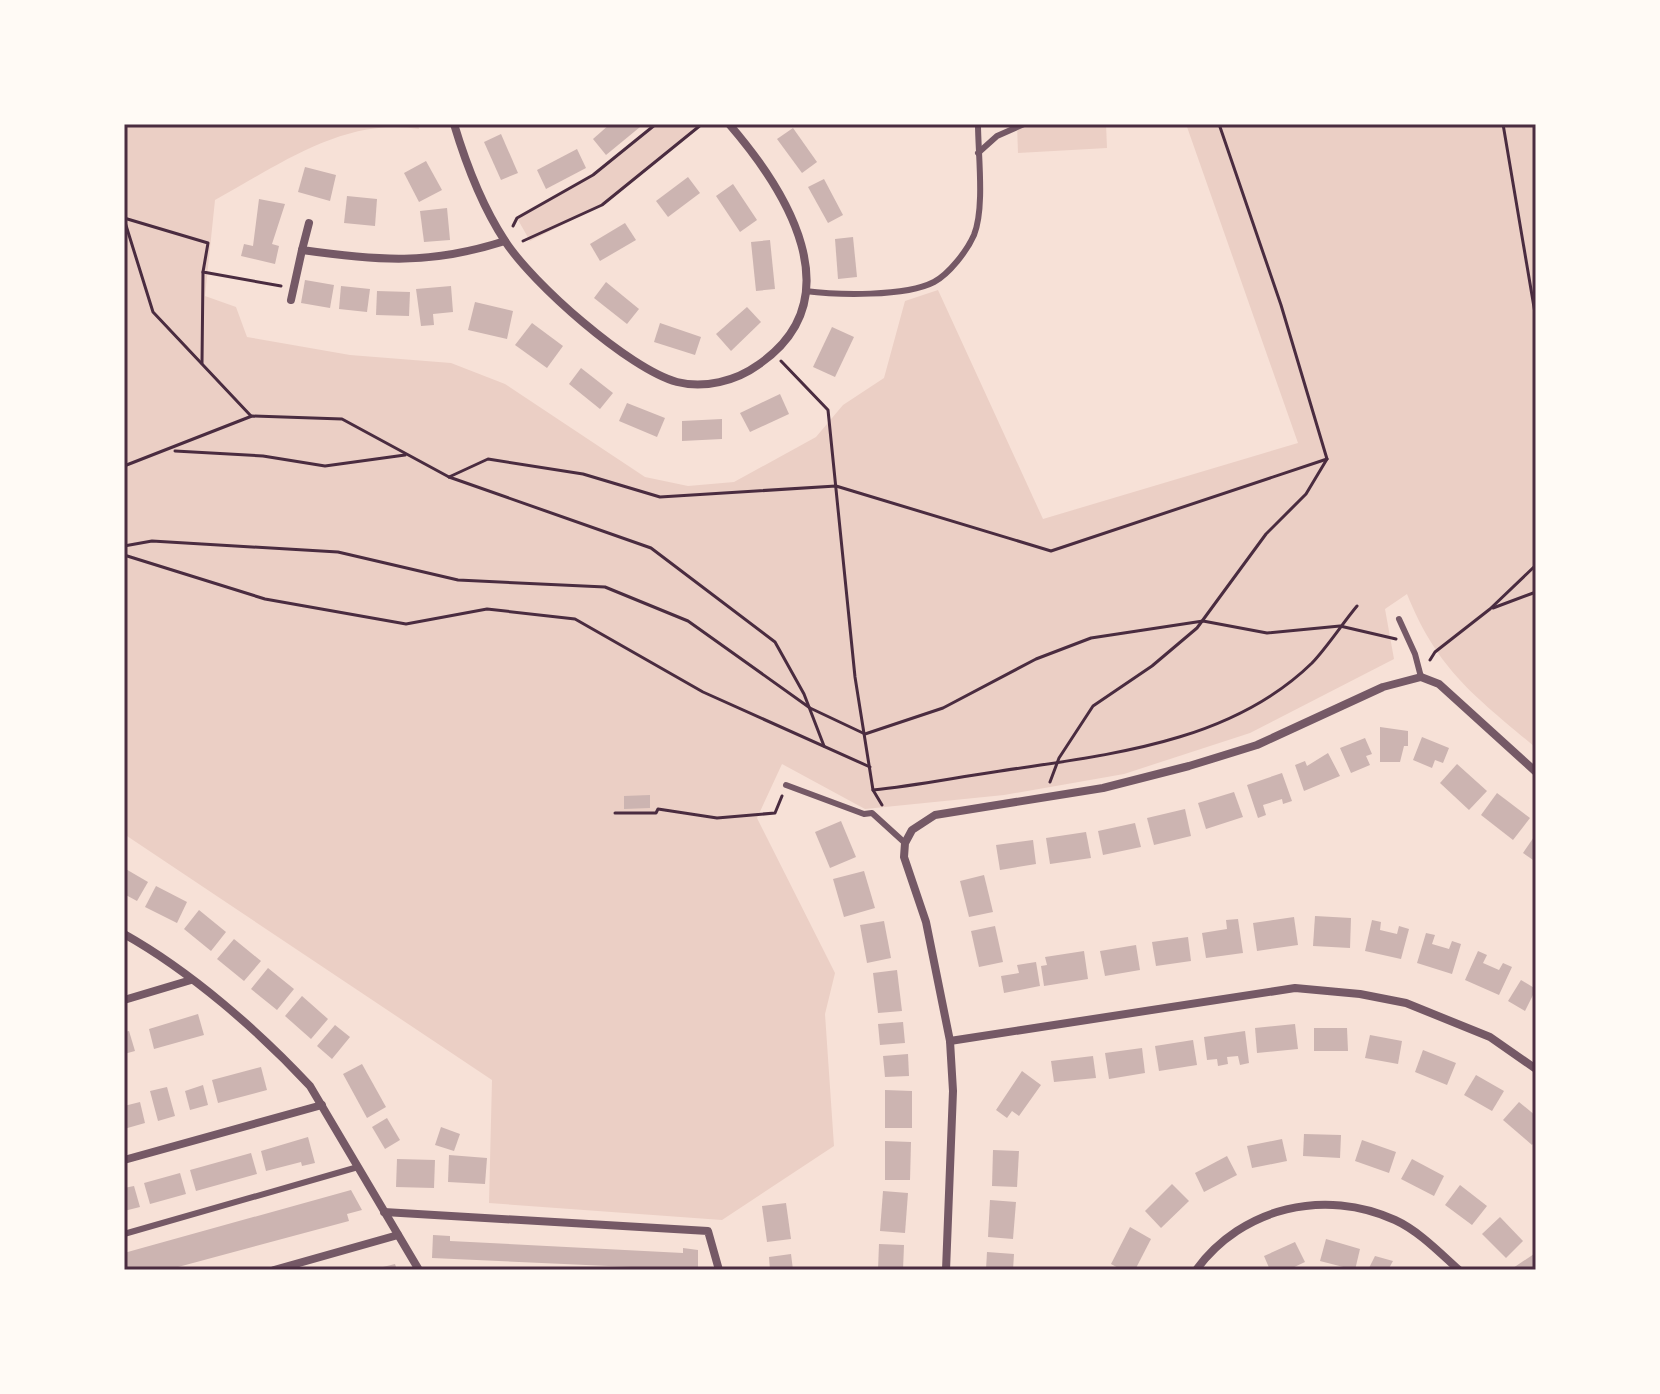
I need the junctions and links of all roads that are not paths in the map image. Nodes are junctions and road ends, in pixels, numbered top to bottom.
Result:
1 (454, 124) edge
2 (729, 124) edge
3 (978, 124) edge
4 (1024, 124) edge
5 (978, 153) junction
6 (309, 223) dead end
7 (505, 241) junction
8 (302, 250) junction
9 (805, 291) junction
10 (291, 300) dead end
11 (1399, 619) dead end
12 (1421, 677) junction
13 (1536, 772) edge
14 (786, 785) road end
15 (905, 843) junction
16 (124, 934) edge
17 (191, 980) junction
18 (124, 1000) edge
19 (950, 1041) junction
20 (1536, 1069) edge
21 (322, 1105) junction
22 (124, 1160) edge
23 (358, 1167) junction
24 (384, 1212) junction
25 (124, 1234) edge
26 (398, 1235) junction
27 (274, 1270) edge
28 (419, 1270) edge
29 (719, 1270) edge
30 (946, 1270) edge
31 (1196, 1270) edge
32 (1459, 1270) edge

1 - 7 street
2 - 9 street
3 - 5 lane
4 - 5 lane
5 - 9 lane
6 - 8 street
7 - 8 street
7 - 9 street
8 - 10 street
11 - 12 lane
12 - 13 street
12 - 15 street
14 - 15 lane
15 - 19 street
16 - 17 street
17 - 18 street
17 - 21 street
19 - 20 street
19 - 30 street
21 - 22 street
21 - 23 street
23 - 24 street
23 - 25 lane
24 - 26 street
24 - 29 street
26 - 27 street
26 - 28 street
31 - 32 street

